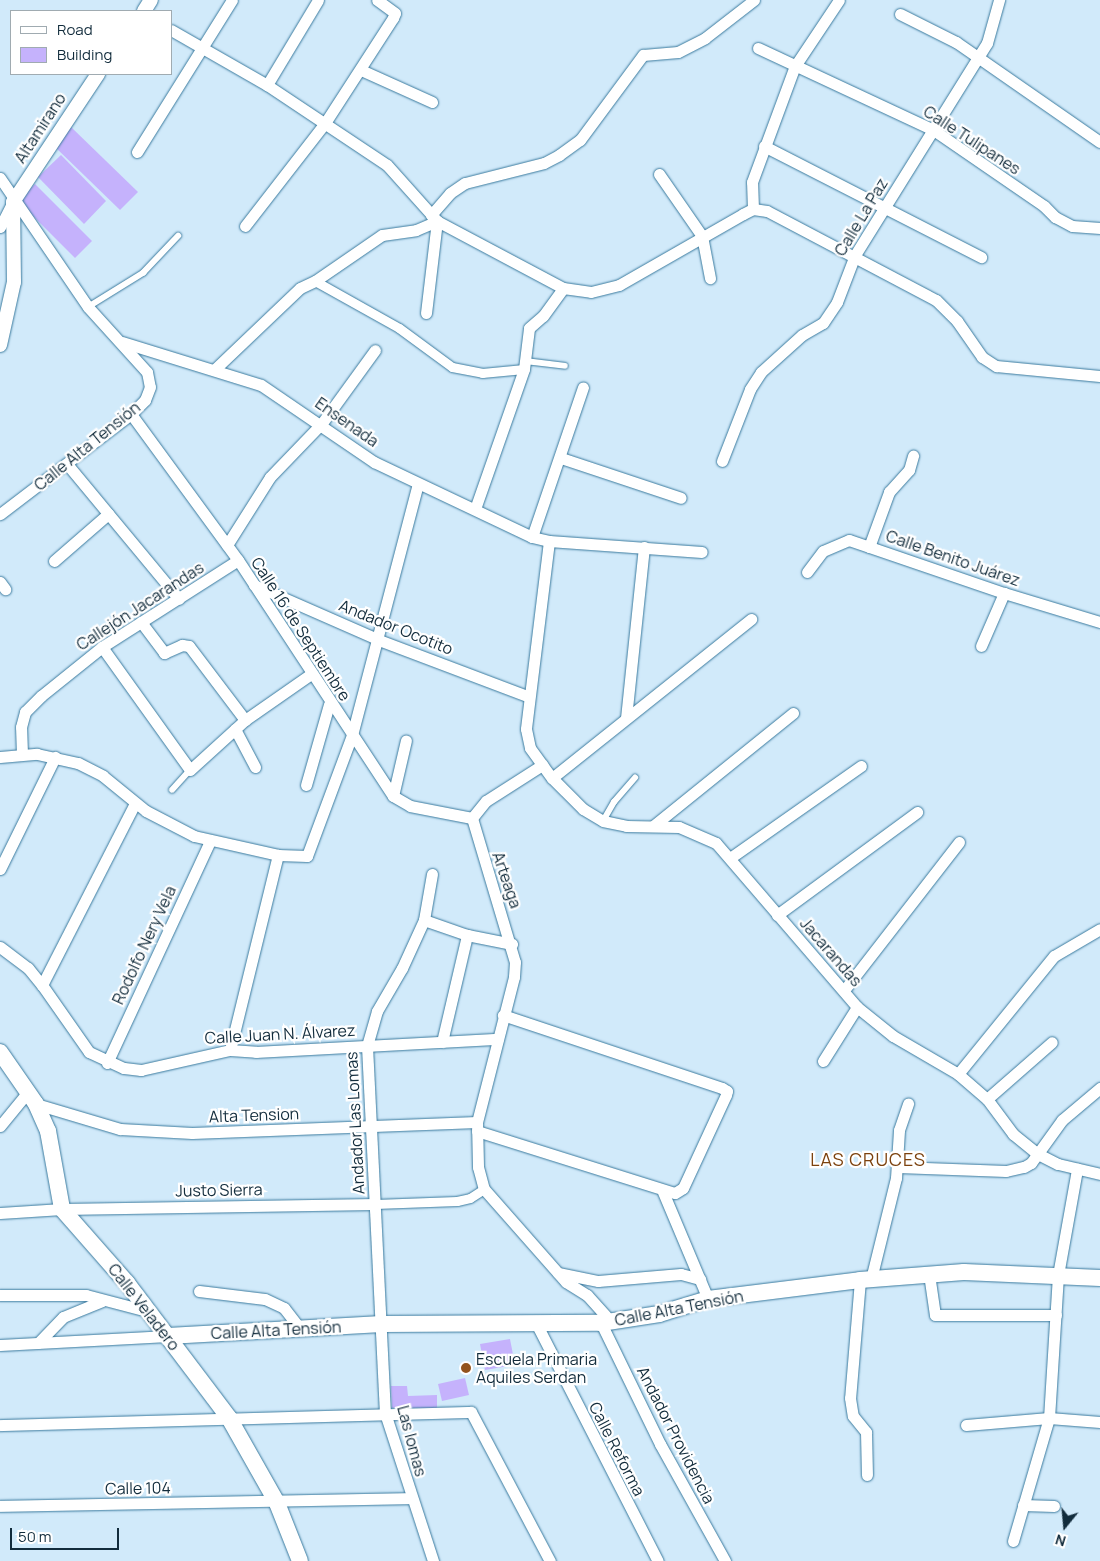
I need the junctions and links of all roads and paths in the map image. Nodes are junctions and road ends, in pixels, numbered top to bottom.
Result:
1 (232, 0) edge
2 (318, 0) edge
3 (377, 0) edge
4 (754, 0) edge
5 (839, 0) edge
6 (999, 0) edge
7 (900, 14) dead end
8 (172, 31) edge
9 (758, 48) dead end
10 (202, 49) junction
11 (977, 58) junction
12 (795, 66) junction
13 (361, 70) junction
14 (97, 75) edge
15 (267, 85) junction
16 (432, 102) dead end
17 (325, 123) junction
18 (932, 130) junction
19 (1100, 142) edge
20 (764, 146) junction
21 (137, 152) dead end
22 (659, 174) dead end
23 (0, 178) edge
24 (13, 202) junction
25 (886, 208) junction
26 (753, 209) junction
27 (434, 218) junction
28 (245, 226) dead end
29 (0, 227) edge
30 (1100, 228) edge
31 (178, 236) dead end
32 (702, 236) junction
33 (855, 255) junction
34 (980, 257) dead end
35 (710, 278) dead end
36 (315, 281) junction
37 (564, 288) junction
38 (88, 307) junction
39 (426, 313) dead end
40 (122, 342) junction
41 (0, 345) edge
42 (375, 350) dead end
43 (525, 365) junction
44 (565, 366) dead end
45 (215, 369) junction
46 (1100, 376) edge
47 (583, 387) dead end
48 (132, 414) junction
49 (322, 423) junction
50 (912, 456) dead end
51 (561, 458) junction
52 (722, 460) dead end
53 (67, 464) junction
54 (418, 484) junction
55 (681, 498) dead end
56 (475, 508) junction
57 (0, 514) edge
58 (108, 514) junction
59 (532, 537) junction
60 (549, 541) junction
61 (226, 544) junction
62 (644, 547) junction
63 (869, 547) junction
64 (702, 552) dead end
65 (238, 560) junction
66 (54, 561) dead end
67 (806, 572) dead end
68 (254, 584) junction
69 (1004, 593) junction
70 (179, 599) junction
71 (751, 619) dead end
72 (141, 622) junction
73 (1100, 622) edge
74 (379, 640) junction
75 (981, 646) dead end
76 (102, 647) junction
77 (311, 674) junction
78 (527, 696) junction
79 (330, 704) junction
80 (793, 713) dead end
81 (626, 718) junction
82 (245, 720) junction
83 (235, 729) junction
84 (352, 735) junction
85 (406, 740) dead end
86 (22, 754) junction
87 (0, 757) edge
88 (55, 757) junction
89 (542, 764) junction
90 (861, 766) dead end
91 (256, 767) dead end
92 (190, 770) junction
93 (552, 778) junction
94 (635, 778) dead end
95 (306, 785) dead end
96 (172, 790) dead end
97 (393, 796) junction
98 (136, 803) junction
99 (917, 812) dead end
100 (472, 818) junction
101 (603, 822) junction
102 (653, 826) junction
103 (210, 841) junction
104 (959, 842) dead end
105 (278, 855) junction
106 (730, 858) junction
107 (0, 869) edge
108 (432, 874) dead end
109 (777, 915) junction
110 (424, 920) junction
111 (1100, 929) edge
112 (467, 935) junction
113 (512, 944) junction
114 (0, 947) edge
115 (42, 985) junction
116 (845, 990) junction
117 (857, 1007) junction
118 (503, 1015) junction
119 (498, 1039) junction
120 (442, 1042) junction
121 (1052, 1042) dead end
122 (367, 1046) junction
123 (230, 1050) junction
124 (0, 1052) edge
125 (823, 1061) dead end
126 (107, 1062) junction
127 (958, 1074) junction
128 (1100, 1088) edge
129 (31, 1099) junction
130 (987, 1099) junction
131 (908, 1104) dead end
132 (0, 1126) edge
133 (369, 1126) junction
134 (477, 1126) junction
135 (1038, 1154) junction
136 (898, 1167) junction
137 (1077, 1169) junction
138 (1100, 1174) edge
139 (484, 1189) junction
140 (663, 1192) junction
141 (375, 1204) junction
142 (62, 1209) junction
143 (0, 1213) edge
144 (558, 1273) junction
145 (928, 1274) junction
146 (1058, 1275) junction
147 (1100, 1278) edge
148 (700, 1279) junction
149 (865, 1280) junction
150 (199, 1290) dead end
151 (0, 1295) edge
152 (708, 1299) junction
153 (102, 1301) junction
154 (147, 1311) junction
155 (1056, 1314) junction
156 (536, 1323) junction
157 (606, 1323) junction
158 (382, 1324) junction
159 (301, 1330) junction
160 (168, 1336) junction
161 (38, 1343) junction
162 (0, 1345) edge
163 (385, 1413) junction
164 (229, 1418) junction
165 (1049, 1418) junction
166 (1100, 1422) edge
167 (0, 1425) edge
168 (966, 1425) dead end
169 (867, 1475) dead end
170 (411, 1498) junction
171 (277, 1503) junction
172 (1023, 1505) junction
173 (0, 1506) edge
174 (1054, 1506) dead end
175 (1013, 1541) dead end
176 (300, 1561) edge
177 (434, 1561) edge
178 (550, 1561) edge
179 (658, 1561) edge
180 (725, 1561) edge

1 - 10 street
2 - 15 street
3 - 13 street
4 - 27 street
5 - 12 street
6 - 11 street, Calle La Paz
7 - 11 street
8 - 10 street
9 - 12 street, Calle Tulipanes
10 - 15 street
10 - 21 street
11 - 18 street, Calle La Paz
11 - 19 street
12 - 18 street, Calle Tulipanes
12 - 20 street
13 - 16 street
13 - 17 street
14 - 24 street, Altamirano
15 - 17 street
17 - 27 street
17 - 28 street
18 - 25 street, Calle La Paz
18 - 30 street, Calle Tulipanes
20 - 25 street
20 - 26 street
22 - 32 street
23 - 24 street, Calle Alta Tensión
24 - 29 street
24 - 38 street, Calle Alta Tensión
24 - 41 street
25 - 33 street, Calle La Paz
25 - 34 street
26 - 32 street
26 - 33 street
27 - 36 street
27 - 37 street
27 - 39 street
31 - 38 lane
32 - 35 street
32 - 37 street
33 - 46 street
33 - 52 street, Calle La Paz
36 - 43 street
36 - 45 street
37 - 43 street
38 - 40 street, Calle Alta Tensión
40 - 45 street, Ensenada
40 - 48 street, Calle Alta Tensión
42 - 49 street
43 - 44 lane
43 - 56 street
45 - 49 street, Ensenada
47 - 51 street
48 - 53 street, Calle Alta Tensión
48 - 61 street, Calle 16 de Septiembre
49 - 54 street, Ensenada
49 - 61 street
50 - 63 street
51 - 55 street
51 - 59 street
53 - 57 street, Calle Alta Tensión
53 - 58 street
54 - 56 street, Ensenada
54 - 74 street
56 - 59 street, Ensenada
58 - 66 street
58 - 70 street
59 - 60 street, Ensenada
60 - 62 street, Ensenada
60 - 78 street, Jacarandas
61 - 65 street, Calle 16 de Septiembre
62 - 64 street, Ensenada
62 - 81 street
63 - 67 street, Calle Benito Juárez
63 - 69 street, Calle Benito Juárez
65 - 68 street, Calle 16 de Septiembre
65 - 70 street, Callejón Jacarandas
68 - 74 street, Andador Ocotito
68 - 77 street, Calle 16 de Septiembre
69 - 73 street, Calle Benito Juárez
69 - 75 street
70 - 72 street, Callejón Jacarandas
71 - 81 street
72 - 76 street, Callejón Jacarandas
72 - 82 street
74 - 78 street, Andador Ocotito
74 - 84 street
76 - 86 street, Callejón Jacarandas
76 - 92 street
77 - 79 street, Calle 16 de Septiembre
77 - 82 street
78 - 89 street, Jacarandas
79 - 84 street, Calle 16 de Septiembre
79 - 95 street
80 - 102 street
81 - 93 street
82 - 83 street
83 - 91 street
83 - 92 street
84 - 97 street, Calle 16 de Septiembre
84 - 105 street
85 - 97 street
86 - 87 street
86 - 88 street
88 - 98 street
88 - 107 street
89 - 93 street, Jacarandas
89 - 100 street
90 - 106 street
92 - 96 lane
93 - 101 street, Jacarandas
94 - 101 lane
97 - 100 street, Calle 16 de Septiembre
98 - 103 street
98 - 115 street
99 - 109 street
100 - 113 street, Arteaga
101 - 102 street, Jacarandas
102 - 106 street, Jacarandas
103 - 105 street
103 - 126 street, Rodolfo Nery Vela
104 - 116 street
105 - 123 street
106 - 109 street, Jacarandas
108 - 110 street, Andador Las Lomas
109 - 116 street, Jacarandas
110 - 112 street
110 - 122 street, Andador Las Lomas
111 - 127 street
112 - 113 street
112 - 120 street
113 - 118 street, Arteaga
114 - 115 street, Calle Juan N. Álvarez
115 - 126 street, Calle Juan N. Álvarez
116 - 117 street, Jacarandas
117 - 125 street
117 - 127 street, Jacarandas
118 - 119 street, Arteaga
118 - 140 street, Alta Tension
119 - 120 street, Calle Juan N. Álvarez
119 - 134 street, Andador Providencia
120 - 122 street, Calle Juan N. Álvarez
121 - 130 street
122 - 123 street, Calle Juan N. Álvarez
122 - 133 street, Andador Las Lomas
123 - 126 street, Calle Juan N. Álvarez
124 - 129 main road, Calle Veladero
127 - 130 street, Jacarandas
128 - 135 street
129 - 132 street
129 - 133 street, Alta Tension
129 - 142 main road, Calle Veladero
130 - 135 street, Jacarandas
131 - 136 street
133 - 134 street, Alta Tension
133 - 141 street, Andador Las Lomas
134 - 139 street, Andador Providencia
134 - 140 street, Alta Tension
135 - 136 street
135 - 137 street, Jacarandas
136 - 149 street
137 - 138 street, Jacarandas
137 - 146 street
139 - 141 street
139 - 144 street, Andador Providencia
140 - 148 street
141 - 142 street, Justo Sierra
141 - 158 street, Andador Las Lomas
142 - 143 street, Justo Sierra
142 - 154 main road, Calle Veladero
144 - 148 street
144 - 157 street, Andador Providencia
145 - 146 main road, Calle Alta Tensión
145 - 149 main road, Calle Alta Tensión
145 - 155 street
146 - 147 main road, Calle Alta Tensión
146 - 155 street
148 - 152 street
149 - 152 main road, Calle Alta Tensión
149 - 169 street
150 - 159 street
151 - 153 street
152 - 157 main road, Calle Alta Tensión
153 - 154 street
153 - 161 street
154 - 160 main road, Calle Veladero
155 - 165 street
156 - 157 main road, Calle Alta Tensión
156 - 158 main road, Calle Alta Tensión
156 - 179 street, Calle Reforma
157 - 180 street, Andador Providencia
158 - 159 main road, Calle Alta Tensión
158 - 163 street, Las lomas
159 - 160 main road, Calle Alta Tensión
160 - 161 street
160 - 164 main road, Calle Veladero
161 - 162 street
163 - 164 street
163 - 170 street, Las lomas
163 - 178 street
164 - 167 street
164 - 171 main road, Calle Veladero
165 - 166 street
165 - 168 street
165 - 172 street
170 - 171 street, Calle 104
170 - 177 street, Las lomas
171 - 173 street, Calle 104
171 - 176 main road, Calle Veladero
172 - 174 street
172 - 175 street

